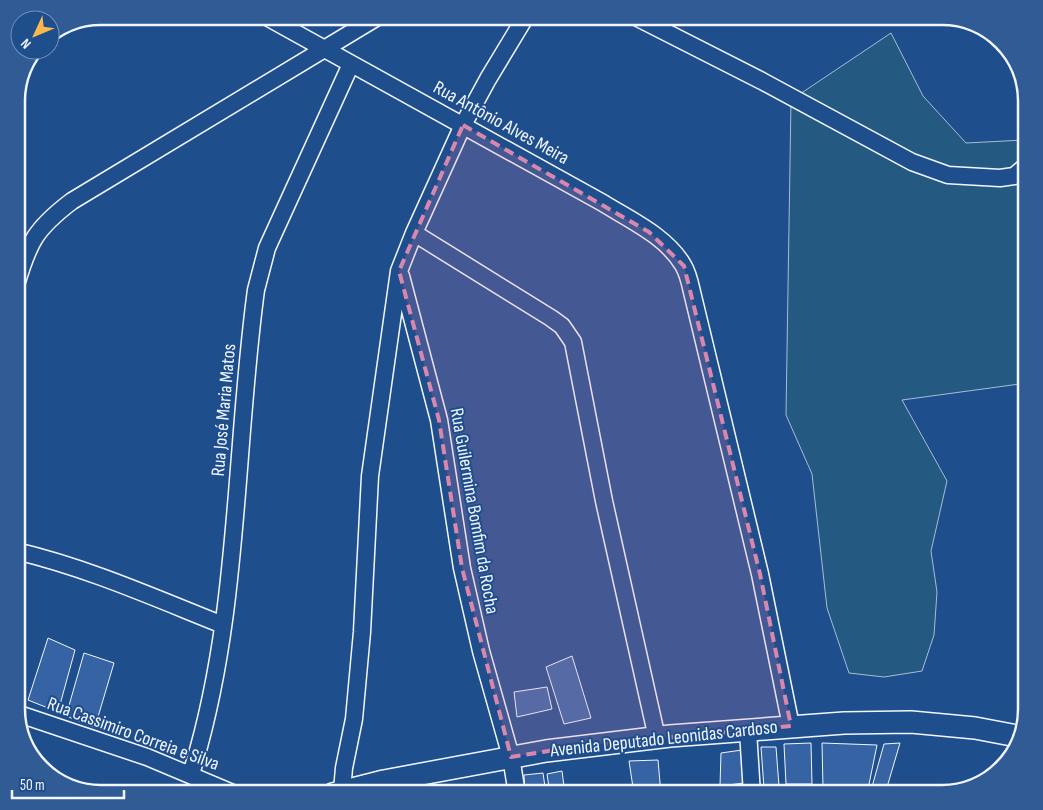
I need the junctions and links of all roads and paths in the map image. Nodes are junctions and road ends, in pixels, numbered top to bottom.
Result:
1 (281, 25) edge
2 (363, 25) edge
3 (521, 25) edge
4 (652, 25) edge
5 (323, 48) junction
6 (351, 64) junction
7 (463, 125) junction
8 (1018, 173) edge
9 (414, 233) junction
10 (25, 258) edge
11 (399, 271) junction
12 (25, 553) edge
13 (223, 625) junction
14 (25, 716) edge
15 (791, 726) junction
16 (748, 731) junction
17 (1008, 734) edge
18 (657, 738) junction
19 (511, 757) junction
20 (191, 774) junction
21 (215, 785) edge
22 (339, 785) edge
23 (372, 785) edge
24 (516, 785) edge
25 (751, 785) edge

1 - 5 street, Rua Antônio Alves Meira
2 - 5 street
3 - 7 street
4 - 8 street
5 - 6 street, Rua Antônio Alves Meira
5 - 10 street
6 - 7 street, Rua Antônio Alves Meira
6 - 13 street, Rua José Maria Matos
7 - 9 street
7 - 15 street, Rua Antônio Alves Meira
9 - 11 street
9 - 18 street
11 - 19 street, Rua Guilermina Bomfim da Rocha
11 - 22 street
12 - 13 street
13 - 20 street, Rua José Maria Matos
14 - 20 street, Rua Cassimiro Correia e Silva
15 - 16 main road, Avenida Deputado Leonidas Cardoso
15 - 17 main road, Avenida Deputado Leonidas Cardoso
16 - 18 main road, Avenida Deputado Leonidas Cardoso
16 - 25 street
18 - 19 main road, Avenida Deputado Leonidas Cardoso
19 - 23 main road, Avenida Deputado Leonidas Cardoso
19 - 24 street, Rua Guilermina Bomfim da Rocha
20 - 21 street, Rua Cassimiro Correia e Silva

